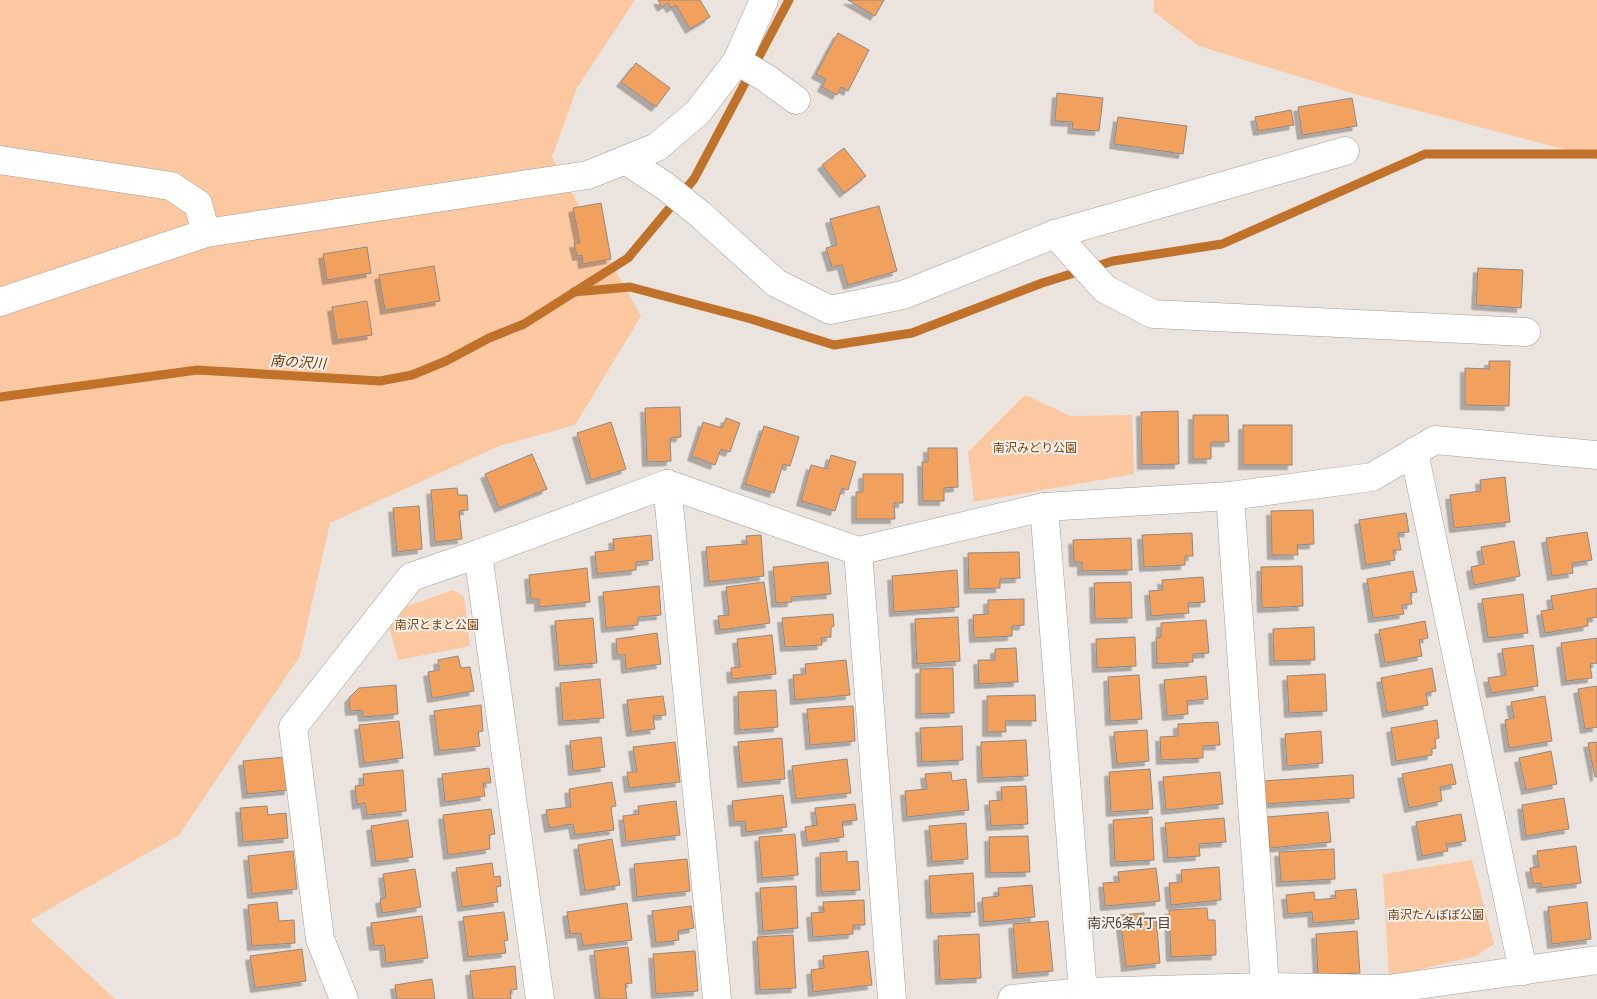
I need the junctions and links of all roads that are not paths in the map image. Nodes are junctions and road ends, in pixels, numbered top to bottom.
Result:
1 (764, 0) edge
2 (750, 69) junction
3 (796, 100) dead end
4 (1345, 151) dead end
5 (0, 160) edge
6 (625, 160) junction
7 (206, 233) junction
8 (1064, 243) junction
9 (0, 302) edge
10 (1526, 332) dead end
11 (1414, 452) junction
12 (1597, 455) edge
13 (667, 484) junction
14 (1230, 496) junction
15 (1044, 507) junction
16 (858, 551) junction
17 (478, 554) junction
18 (1597, 960) edge
19 (1523, 971) junction
20 (1083, 992) junction
21 (1265, 993) edge
22 (344, 999) edge
23 (540, 999) edge
24 (717, 999) edge
25 (892, 999) edge
26 (1012, 999) edge

1 - 2 street
2 - 3 street
2 - 6 street
4 - 8 street
5 - 7 street
6 - 7 street
6 - 8 street
7 - 9 street
8 - 10 street
11 - 12 street
11 - 14 street
11 - 19 street
13 - 16 street
13 - 17 street
13 - 24 street
14 - 15 street
14 - 21 street
15 - 16 street
15 - 20 street
16 - 25 street
17 - 22 street
17 - 23 street
18 - 19 street
19 - 21 street
20 - 21 street
20 - 26 street

